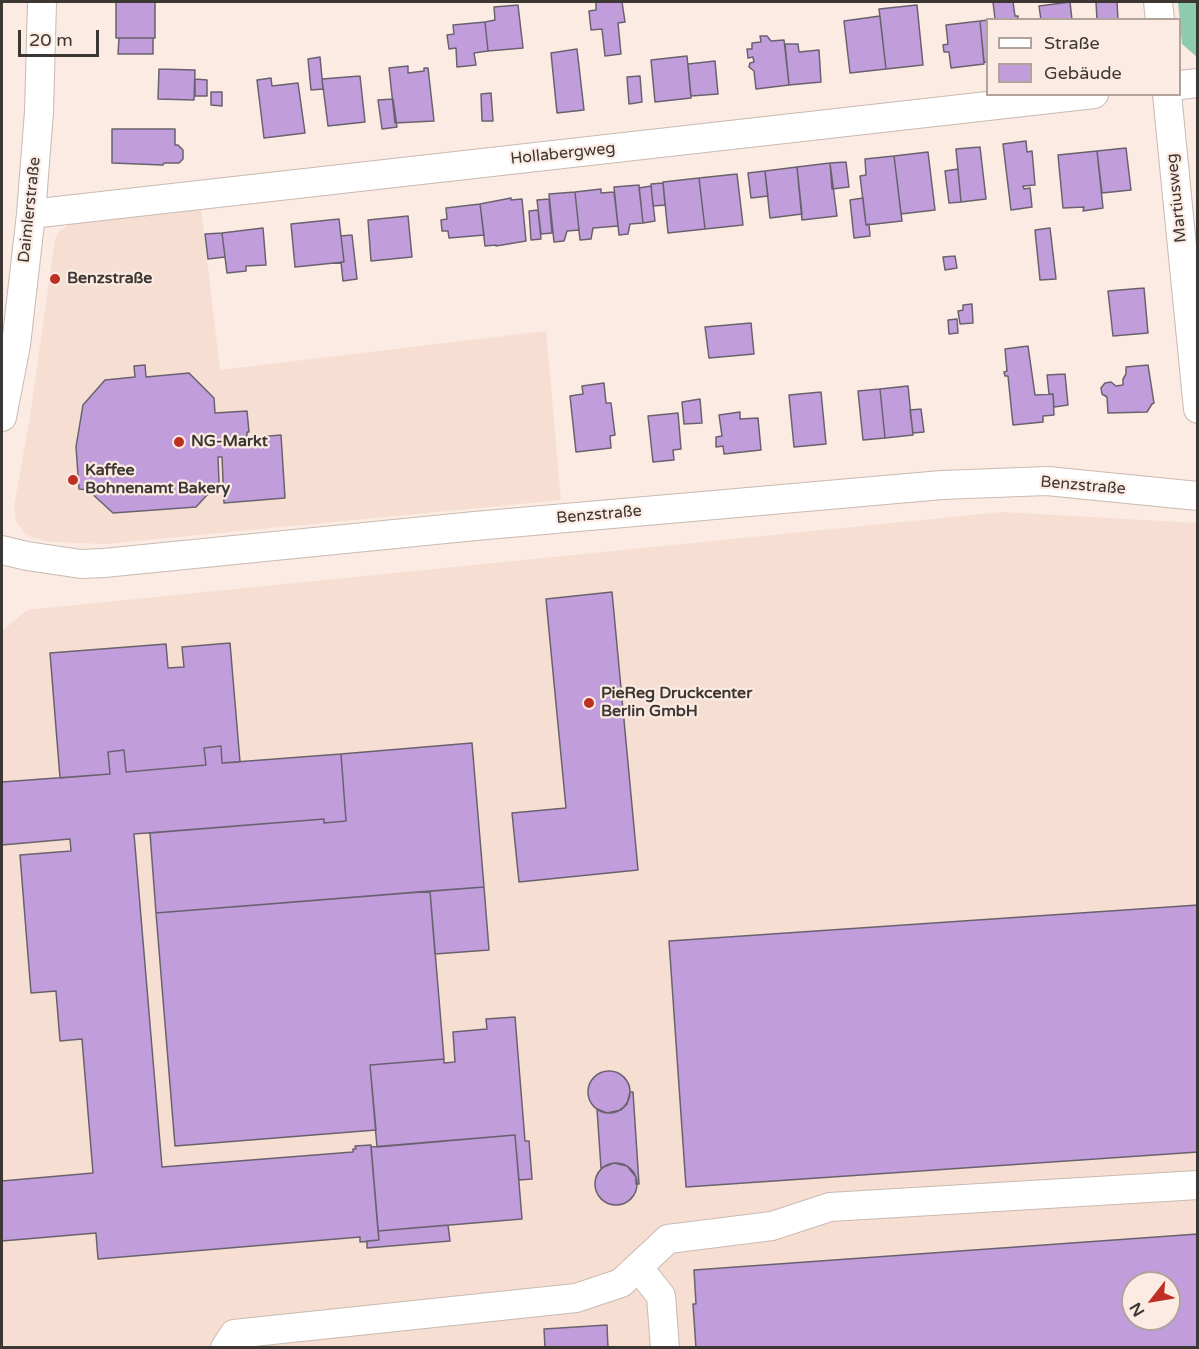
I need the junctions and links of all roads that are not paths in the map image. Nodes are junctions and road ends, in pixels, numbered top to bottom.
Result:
1 (42, 2) edge
2 (1158, 2) edge
3 (1160, 18) edge
4 (1197, 83) edge
5 (1181, 85) edge
6 (1076, 96) edge
7 (1167, 96) edge
8 (31, 214) junction
9 (6, 373) edge
10 (1197, 410) edge
11 (2, 417) edge
12 (1197, 490) edge
13 (2, 550) edge
14 (1197, 1185) edge
15 (638, 1267) junction
16 (225, 1347) edge
17 (665, 1347) edge

1 - 8 street, Daimlerstraße
2 - 3 street
4 - 5 street
6 - 8 street, Hollabergweg
7 - 10 street, Martiusweg
8 - 9 street, Daimlerstraße
9 - 11 street, Daimlerstraße
12 - 13 street, Benzstraße
14 - 15 street
15 - 16 street
15 - 17 street

